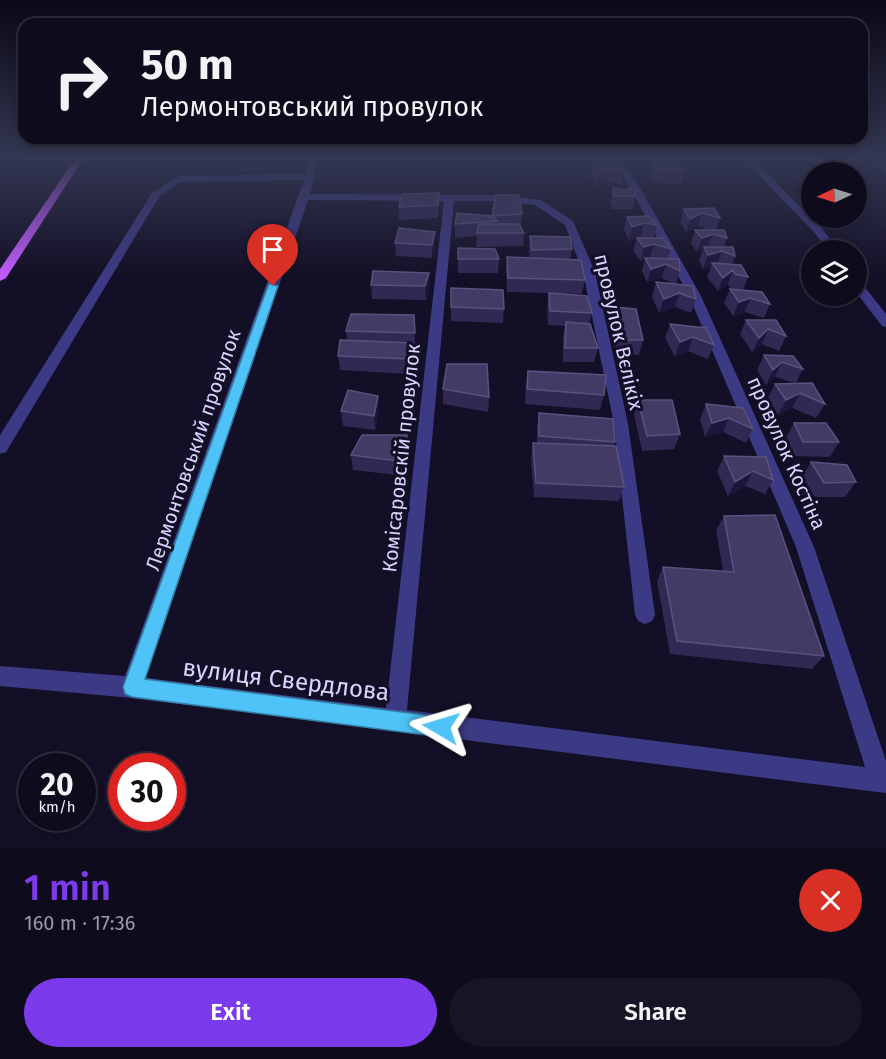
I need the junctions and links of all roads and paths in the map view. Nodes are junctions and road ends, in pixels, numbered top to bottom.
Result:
1 (448, 198) edge
2 (53, 199) edge
3 (153, 199) edge
4 (303, 199) edge
5 (507, 199) edge
6 (641, 199) edge
7 (787, 199) edge
8 (825, 240) edge
9 (0, 278) edge
10 (867, 298) edge
11 (886, 323) edge
12 (0, 448) edge
13 (645, 615) dead end
14 (0, 676) edge
15 (132, 687) junction
16 (395, 721) junction
17 (884, 781) edge

1 - 16 street, Комісаровскій провулок
2 - 9 main road
3 - 12 street
4 - 15 street, Лермонтовський провулок
5 - 13 street, провулок Вєлікіх
6 - 17 street, провулок Костіна
7 - 8 street
10 - 11 street
14 - 15 street, вулиця Свердлова
15 - 16 street, вулиця Свердлова
16 - 17 street, вулиця Свердлова

